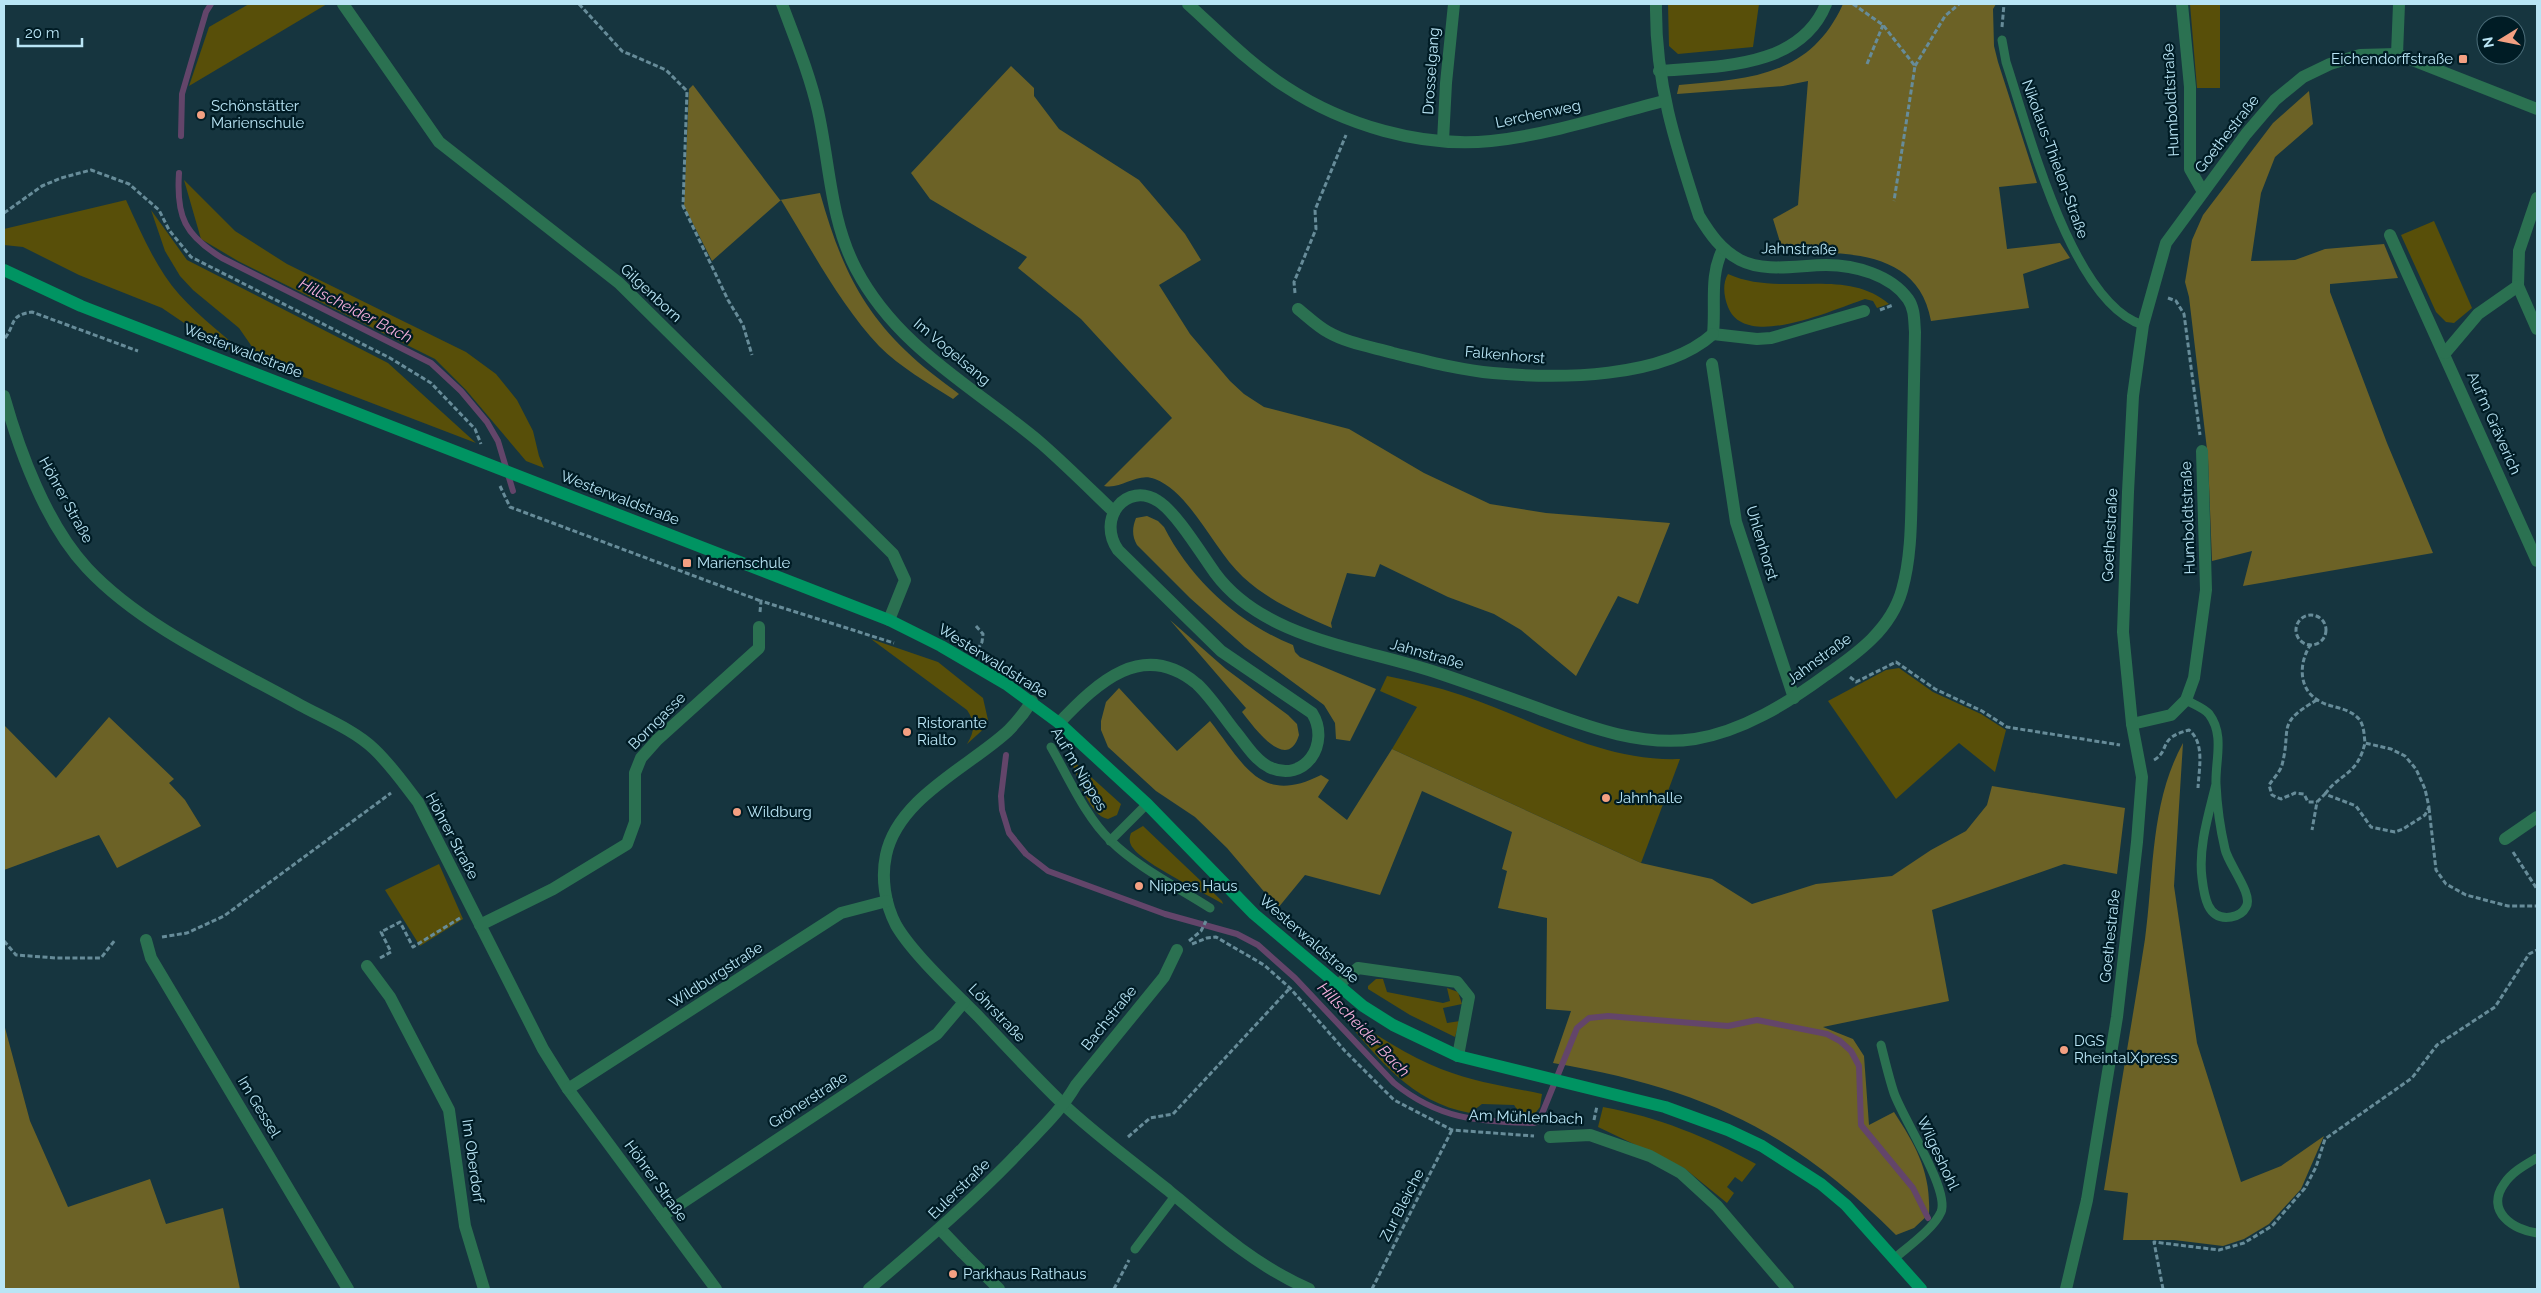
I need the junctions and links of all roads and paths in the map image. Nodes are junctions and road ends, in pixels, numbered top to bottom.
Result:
1 (343, 4) edge
2 (579, 4) edge
3 (782, 4) edge
4 (1188, 4) edge
5 (1454, 4) edge
6 (1656, 4) edge
7 (1826, 4) edge
8 (1853, 4) edge
9 (1958, 4) edge
10 (2004, 4) edge
11 (2182, 4) edge
12 (2399, 4) edge
13 (1883, 25) junction
14 (2002, 40) joint
15 (2397, 54) junction
16 (1867, 64) dead end
17 (1915, 66) junction
18 (1659, 70) junction
19 (1664, 101) junction
20 (2537, 109) edge
21 (1352, 120) junction
22 (1443, 141) junction
23 (2202, 192) junction
24 (2537, 198) edge
25 (1894, 201) dead end
26 (4, 213) edge
27 (2390, 235) dead end
28 (1723, 249) junction
29 (5, 275) edge
30 (2518, 286) junction
31 (2152, 292) junction
32 (1908, 299) junction
33 (1298, 309) joint
34 (1864, 311) joint
35 (2142, 324) junction
36 (2537, 329) edge
37 (1713, 334) junction
38 (5, 338) dead end
39 (138, 351) dead end
40 (2445, 353) junction
41 (752, 355) dead end
42 (1712, 364) dead end
43 (4, 396) edge
44 (482, 446) dead end
45 (2202, 451) joint
46 (497, 479) dead end
47 (1114, 512) junction
48 (2537, 561) edge
49 (761, 601) junction
50 (889, 620) junction
51 (759, 627) joint
52 (881, 640) dead end
53 (2311, 644) junction
54 (1838, 668) junction
55 (1794, 698) junction
56 (2186, 700) junction
57 (2317, 700) junction
58 (1032, 702) junction
59 (1059, 723) junction
60 (2132, 724) junction
61 (2365, 743) junction
62 (2121, 745) dead end
63 (1051, 747) dead end
64 (2152, 762) dead end
65 (404, 784) junction
66 (2216, 784) junction
67 (2198, 790) dead end
68 (2325, 794) junction
69 (2317, 802) junction
70 (1147, 804) junction
71 (2429, 807) junction
72 (2537, 817) edge
73 (2312, 830) dead end
74 (2505, 839) joint
75 (1110, 841) junction
76 (2537, 889) edge
77 (887, 901) junction
78 (2537, 906) edge
79 (1210, 908) dead end
80 (473, 910) junction
81 (480, 925) junction
82 (115, 940) dead end
83 (146, 940) joint
84 (4, 941) edge
85 (1177, 950) joint
86 (2537, 950) edge
87 (367, 966) joint
88 (1338, 986) junction
89 (1290, 988) junction
90 (964, 1002) junction
91 (1881, 1046) dead end
92 (1458, 1056) junction
93 (568, 1089) junction
94 (1601, 1090) junction
95 (1064, 1105) junction
96 (1452, 1130) junction
97 (1590, 1135) junction
98 (1550, 1136) joint
99 (1116, 1147) junction
100 (2537, 1158) edge
101 (1175, 1196) junction
102 (662, 1216) junction
103 (940, 1230) junction
104 (2537, 1233) edge
105 (1135, 1248) joint
106 (1895, 1258) junction
107 (348, 1289) edge
108 (484, 1289) edge
109 (716, 1289) edge
110 (870, 1289) edge
111 (998, 1289) edge
112 (1114, 1289) edge
113 (1309, 1289) edge
114 (1372, 1289) edge
115 (1788, 1289) edge
116 (1921, 1289) edge
117 (2066, 1289) edge
118 (2163, 1289) edge

1 - 50 street, Gilgenborn
2 - 41 path
3 - 47 street, Im Vogelsang
4 - 21 street, Lerchenweg
5 - 22 street, Drosselgang
6 - 18 street, Jahnstraße
7 - 18 street
8 - 13 path
9 - 17 path
10 - 14 path
11 - 23 street, Humboldtstraße
12 - 15 street
13 - 16 path
13 - 17 path
14 - 35 lane, Nikolaus-Thielen-Straße
15 - 20 street, Goethestraße
15 - 23 street, Goethestraße
17 - 25 path
18 - 19 street, Jahnstraße
19 - 22 street, Lerchenweg
19 - 28 street, Jahnstraße
21 - 22 street, Lerchenweg
21 - 33 path
23 - 31 street, Goethestraße
24 - 30 street
26 - 44 path
27 - 40 street, Auf'm Gräverich
28 - 32 street, Jahnstraße
28 - 37 street
29 - 50 main road, Westerwaldstraße
30 - 36 street
30 - 40 street
31 - 35 street, Goethestraße
31 - 45 path, Humboldtstraße
32 - 34 path
32 - 54 street, Jahnstraße
33 - 37 street, Falkenhorst
34 - 37 street
35 - 60 street, Goethestraße
38 - 39 path
40 - 48 street, Auf'm Gräverich
42 - 55 street, Uhlenhorst
43 - 65 street, Höhrer Straße
45 - 56 street, Humboldtstraße
46 - 49 path
47 - 55 street, Jahnstraße
47 - 59 street
49 - 51 path
49 - 52 path
50 - 58 main road, Westerwaldstraße
51 - 81 street, Borngasse
53 - 53 path
53 - 57 path
54 - 55 street, Jahnstraße
54 - 62 path
56 - 60 street, Humboldtstraße
56 - 66 lane
57 - 61 path
57 - 69 path
58 - 59 main road, Westerwaldstraße
58 - 77 street, Löhrstraße
59 - 70 main road, Westerwaldstraße
60 - 117 street, Goethestraße
61 - 68 path
61 - 71 path
63 - 75 lane, Auf'm Nippes
64 - 67 path
65 - 80 street, Höhrer Straße
65 - 83 path
66 - 66 lane
68 - 69 path
68 - 71 path
69 - 73 path
70 - 75 lane
70 - 88 main road, Westerwaldstraße
71 - 78 path
72 - 74 street
74 - 76 path
75 - 79 lane, Auf'm Nippes
77 - 90 street, Löhrstraße
77 - 93 street, Wildburgstraße
80 - 81 street, Höhrer Straße
80 - 87 path
81 - 93 street, Höhrer Straße
82 - 84 path
83 - 107 street, Im Gessel
85 - 89 path, Am Mühlenbach
85 - 95 street, Bachstraße
86 - 118 path
87 - 108 street, Im Oberdorf
88 - 92 main road, Westerwaldstraße
88 - 92 street
89 - 96 path, Am Mühlenbach
89 - 99 path
90 - 95 street, Löhrstraße
90 - 102 street, Grönerstraße
91 - 106 lane, Wilgeshohl
92 - 94 main road, Westerwaldstraße
93 - 102 street, Höhrer Straße
94 - 97 path
94 - 106 main road, Westerwaldstraße
95 - 99 street, Löhrstraße
95 - 103 street, Eulerstraße
96 - 98 path, Am Mühlenbach
96 - 114 path, Zur Bleiche
97 - 98 street, Am Mühlenbach
97 - 115 street, Am Mühlenbach
99 - 101 street, Löhrstraße
100 - 104 lane
101 - 105 lane
101 - 113 street, Löhrstraße
102 - 109 street, Höhrer Straße
103 - 110 street, Eulerstraße
103 - 111 street
105 - 112 path
106 - 116 main road, Westerwaldstraße

